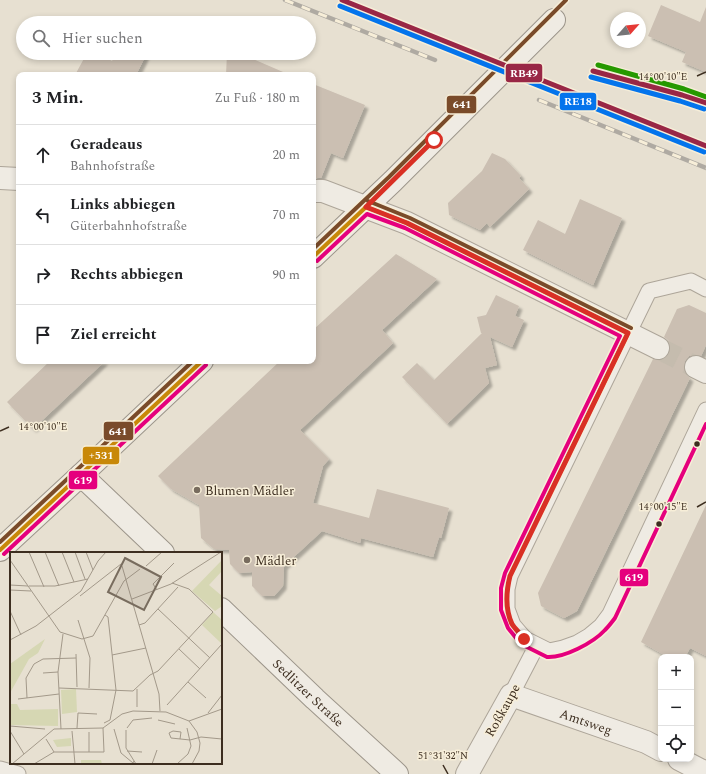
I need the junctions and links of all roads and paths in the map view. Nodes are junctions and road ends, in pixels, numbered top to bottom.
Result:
1 (554, 20) dead end
2 (0, 178) edge
3 (16, 179) edge
4 (316, 191) edge
5 (366, 207) junction
6 (316, 254) edge
7 (706, 289) edge
8 (628, 333) junction
9 (658, 348) tunnel mouth
10 (199, 364) edge
11 (706, 410) edge
12 (81, 476) junction
13 (0, 550) edge
14 (161, 552) edge
15 (222, 610) edge
16 (537, 645) junction
17 (510, 695) junction
18 (658, 748) edge
19 (685, 762) edge
20 (0, 769) edge
21 (706, 772) edge
22 (18, 774) edge
23 (397, 774) edge
24 (467, 774) edge

1 - 5 main road
2 - 3 main road
4 - 5 main road
5 - 6 main road
5 - 8 main road
7 - 8 lane
8 - 9 main road
8 - 16 lane
10 - 12 main road
11 - 16 lane
12 - 13 main road
12 - 14 main road
15 - 23 main road, Sedlitzer Straße
16 - 17 lane, Roßkaupe
17 - 18 main road, Amtsweg
17 - 24 main road, Roßkaupe
19 - 21 main road
20 - 22 lane

